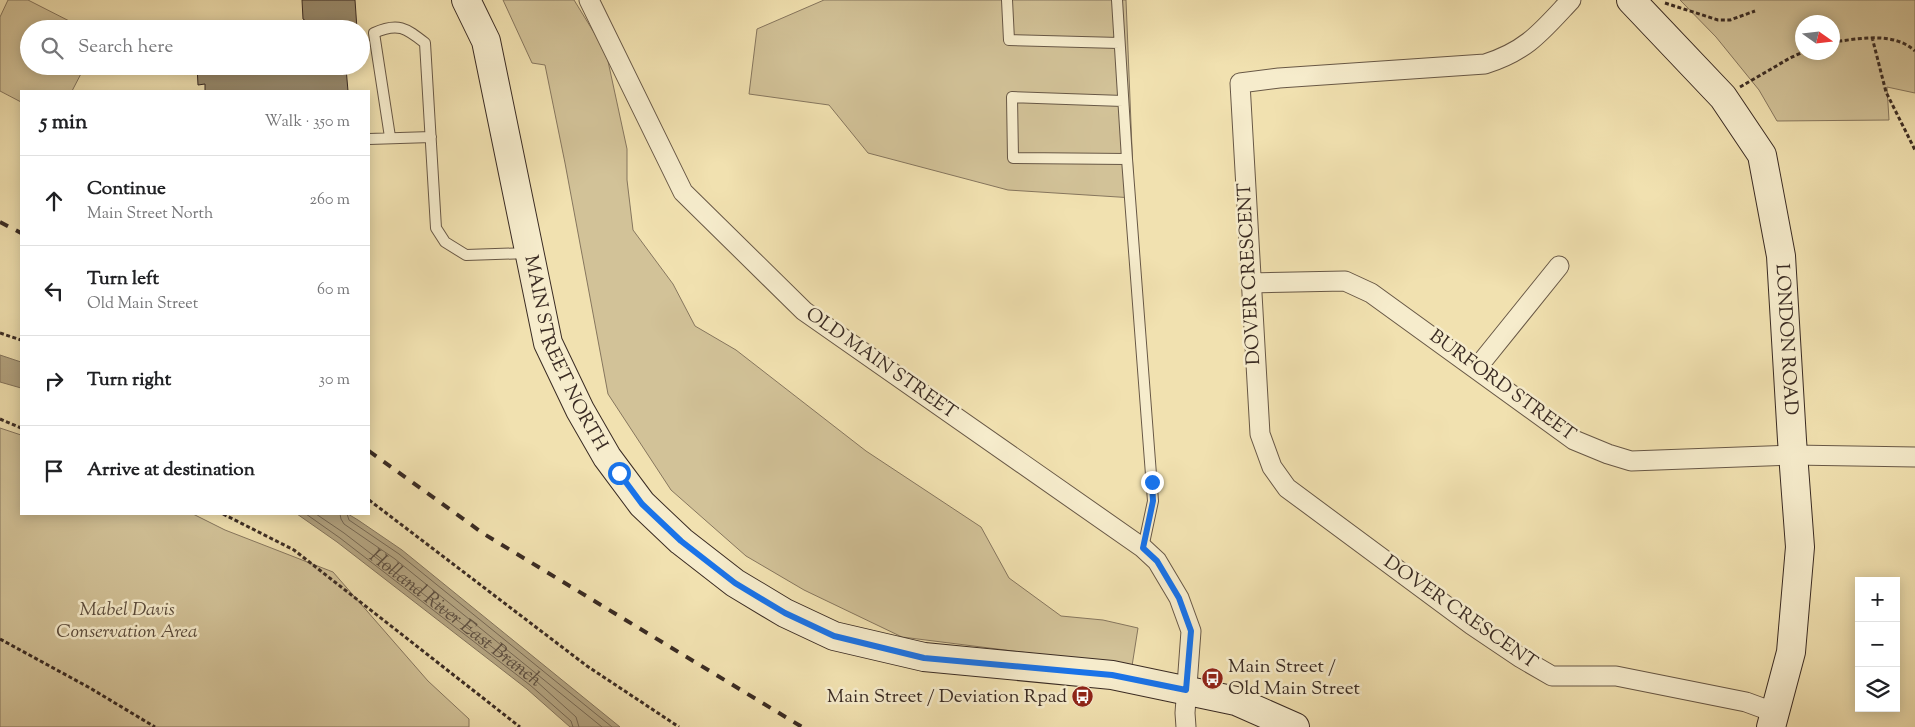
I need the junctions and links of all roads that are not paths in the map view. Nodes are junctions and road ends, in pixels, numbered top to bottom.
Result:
1 (466, 0) edge
2 (589, 0) edge
3 (1007, 0) edge
4 (1117, 0) edge
5 (1571, 0) edge
6 (1631, 0) edge
7 (1119, 42) junction
8 (1122, 101) junction
9 (390, 137) junction
10 (430, 137) junction
11 (370, 139) edge
12 (1126, 159) junction
13 (530, 254) junction
14 (1559, 266) dead end
15 (1250, 283) junction
16 (1476, 369) junction
17 (1793, 455) junction
18 (1915, 458) edge
19 (1143, 548) junction
20 (1186, 690) junction
21 (1774, 720) edge
22 (1186, 727) edge
23 (1295, 727) edge

1 - 13 main road, MAIN STREET NORTH
2 - 19 street, OLD MAIN STREET
3 - 7 lane
4 - 7 lane
5 - 15 street, DOVER CRESCENT
6 - 17 main road, LONDON ROAD
7 - 8 lane
8 - 12 lane
8 - 12 lane
9 - 10 lane
9 - 10 lane
9 - 11 lane
10 - 13 lane
12 - 19 lane
13 - 20 main road, MAIN STREET NORTH
14 - 16 street
15 - 16 street, BURFORD STREET
15 - 21 street, DOVER CRESCENT
16 - 17 street, BURFORD STREET
17 - 18 street, BURFORD STREET
17 - 21 main road, LONDON ROAD
19 - 20 street, OLD MAIN STREET
20 - 22 street, OLD MAIN STREET
20 - 23 main road, MAIN STREET NORTH

